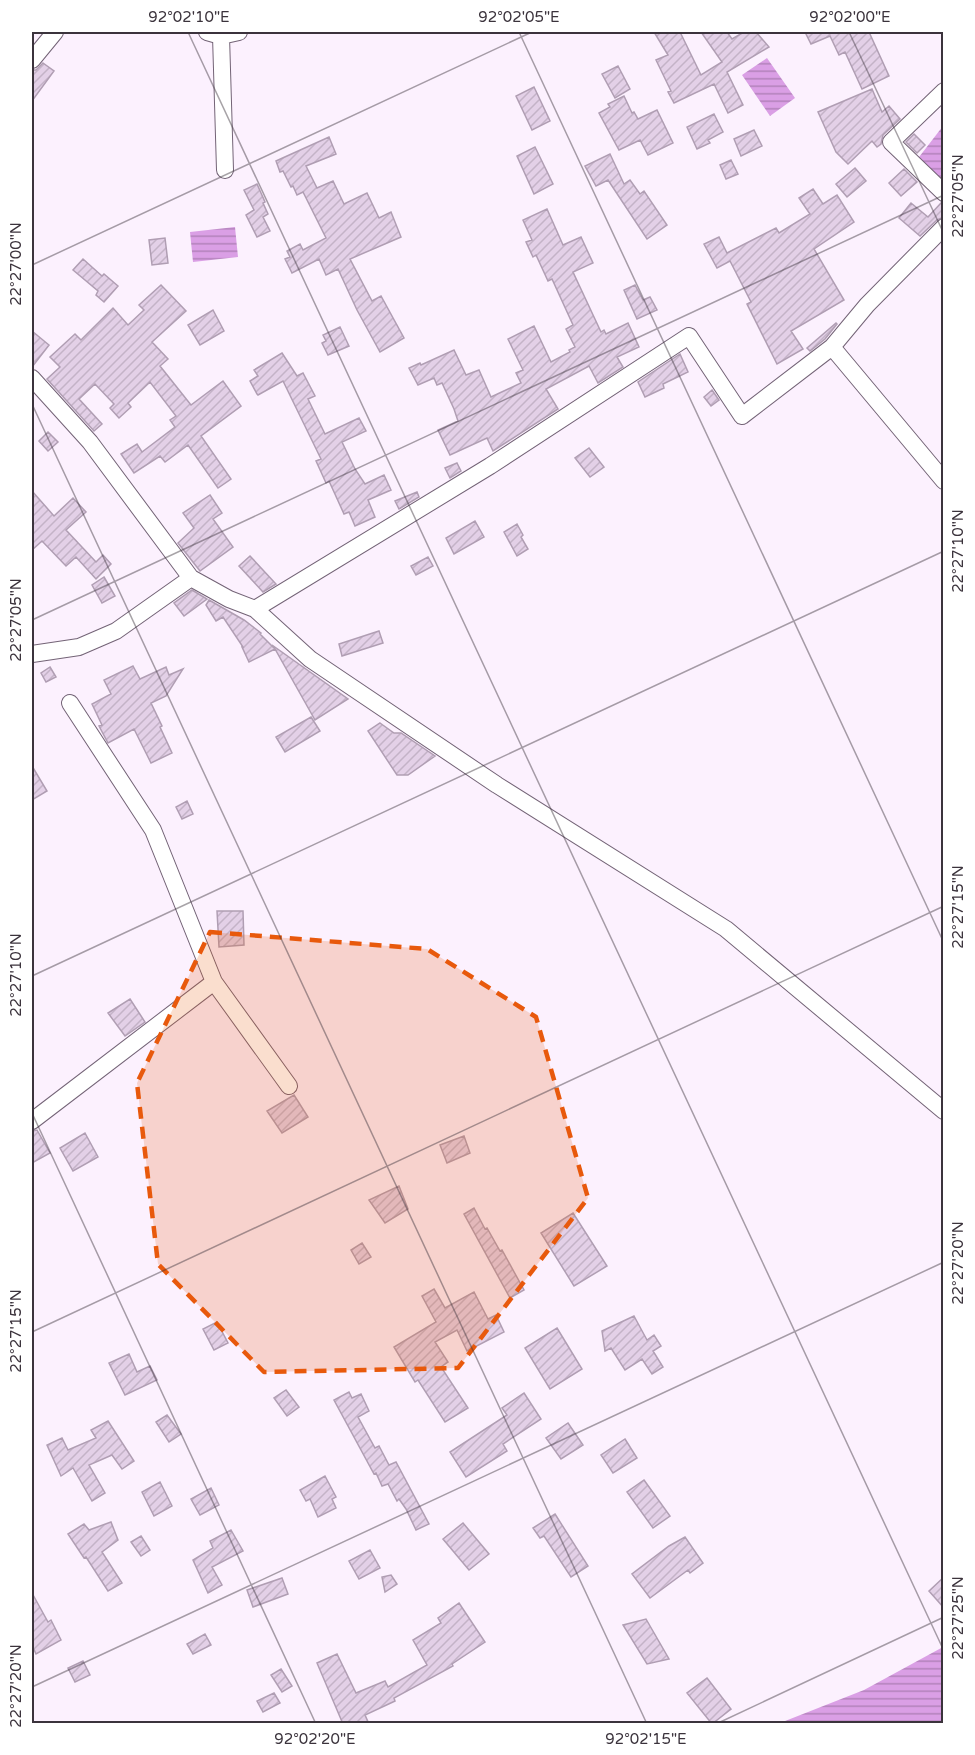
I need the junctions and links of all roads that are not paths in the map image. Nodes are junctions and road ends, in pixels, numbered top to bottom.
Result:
1 (55, 32) edge
2 (239, 32) edge
3 (214, 34) edge
4 (32, 60) edge
5 (944, 91) edge
6 (225, 170) dead end
7 (944, 193) edge
8 (944, 227) edge
9 (832, 347) junction
10 (32, 378) edge
11 (944, 481) edge
12 (191, 578) junction
13 (255, 609) junction
14 (32, 654) edge
15 (70, 703) dead end
16 (213, 981) junction
17 (289, 1086) dead end
18 (944, 1111) edge
19 (32, 1121) edge

1 - 4 street
2 - 3 street
3 - 6 street
5 - 7 street
8 - 9 street
9 - 11 street
9 - 13 street
10 - 12 street
12 - 13 street
12 - 14 street
13 - 18 street
15 - 16 street
16 - 17 street
16 - 19 street

